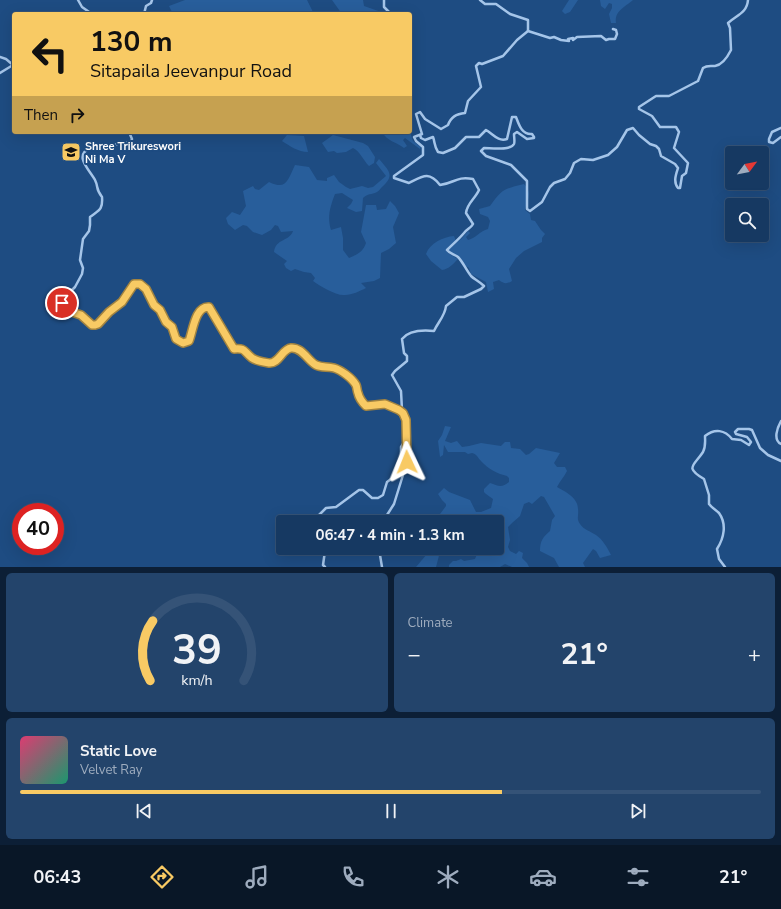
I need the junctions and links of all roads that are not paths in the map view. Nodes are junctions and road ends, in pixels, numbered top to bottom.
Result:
1 (78, 0) edge
2 (152, 0) edge
3 (384, 0) edge
4 (480, 0) edge
5 (748, 0) edge
6 (89, 12) edge
7 (144, 12) edge
8 (389, 12) edge
9 (613, 29) dead end
10 (528, 31) junction
11 (0, 58) edge
12 (12, 64) edge
13 (12, 66) edge
14 (0, 73) edge
15 (781, 128) edge
16 (130, 134) edge
17 (420, 135) junction
18 (781, 137) edge
19 (403, 413) junction
20 (781, 421) edge
21 (406, 439) junction
22 (781, 444) edge
23 (781, 461) edge
24 (319, 515) edge
25 (387, 515) edge
26 (324, 555) edge
27 (380, 555) edge
28 (325, 567) edge
29 (382, 567) edge
30 (725, 567) edge

1 - 6 street
2 - 7 street
3 - 8 street
4 - 10 street
5 - 17 street
9 - 10 street
10 - 17 street
11 - 12 street
13 - 14 street
15 - 18 street
16 - 19 street
17 - 19 street
19 - 21 street
20 - 22 street
21 - 24 street
21 - 25 street
23 - 30 street
26 - 28 street
27 - 29 street

